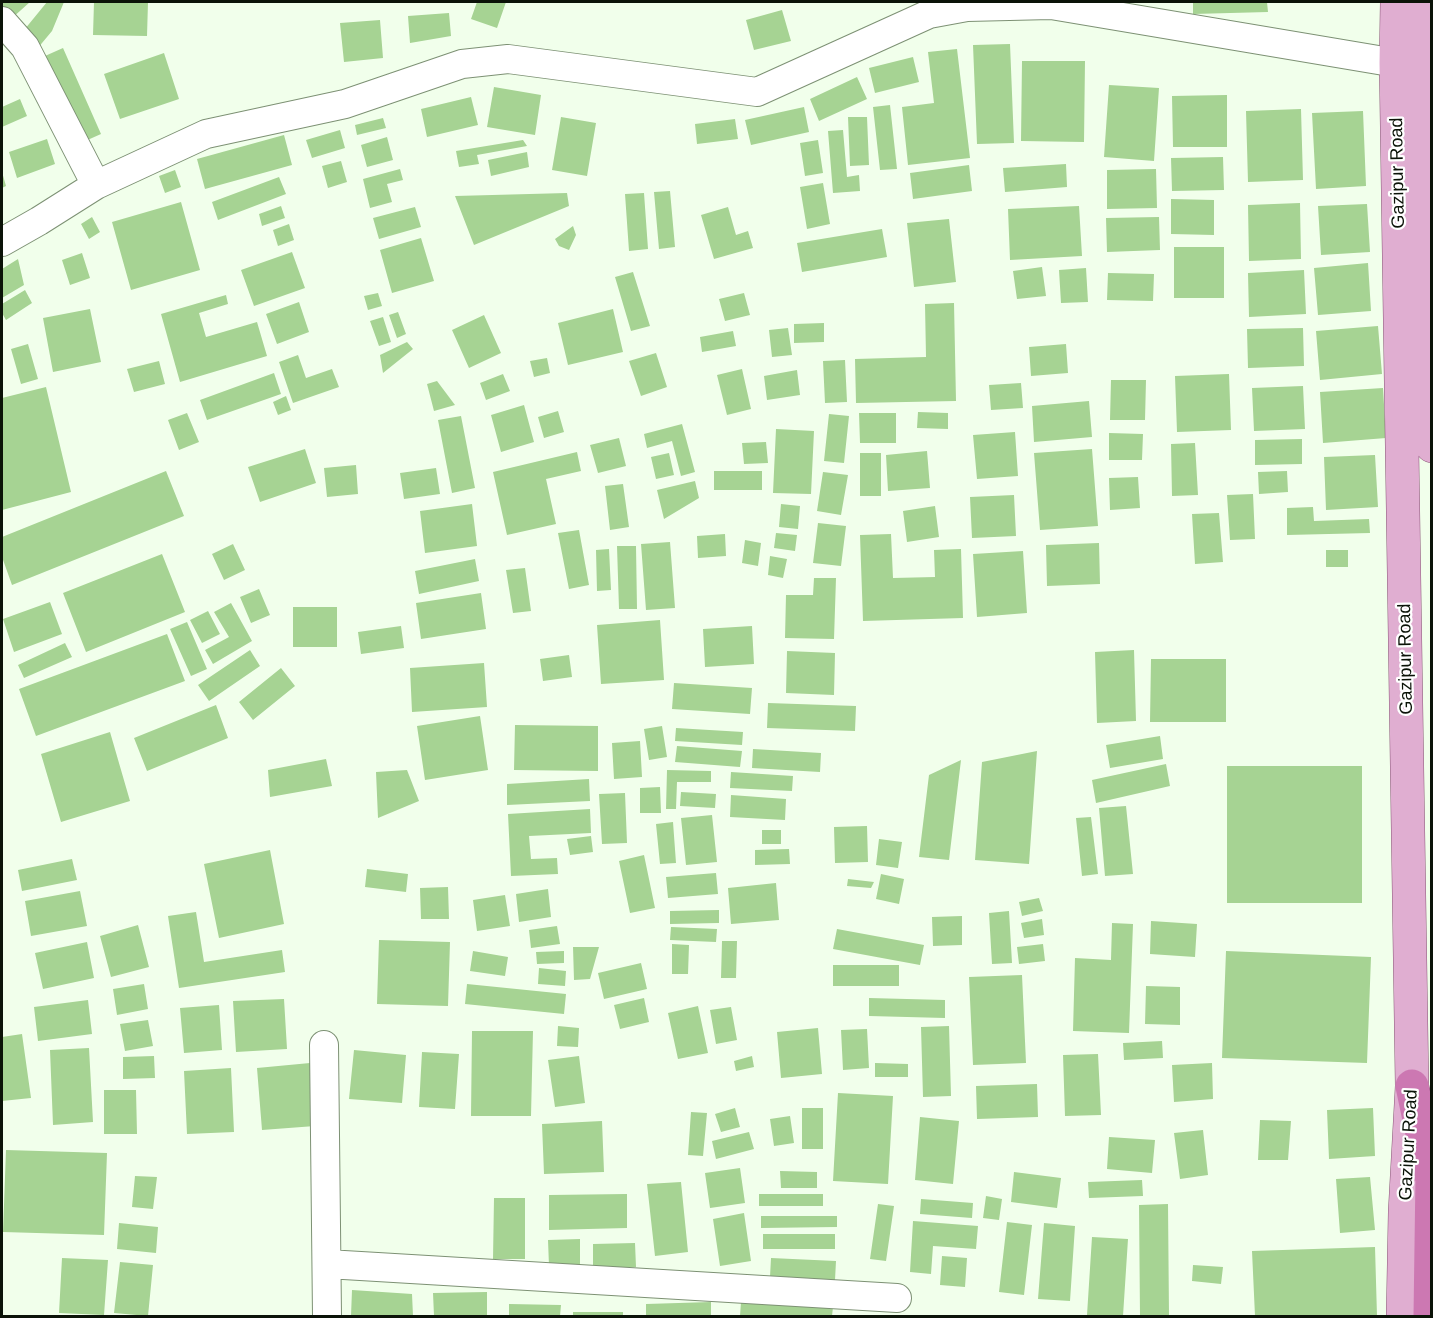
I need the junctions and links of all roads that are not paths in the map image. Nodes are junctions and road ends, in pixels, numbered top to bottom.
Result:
1 (1398, 2) edge
2 (1426, 2) edge
3 (2, 21) edge
4 (1396, 63) junction
5 (96, 185) junction
6 (2, 242) edge
7 (1431, 446) edge
8 (324, 1045) dead end
9 (1412, 1086) junction
10 (1431, 1176) edge
11 (327, 1264) junction
12 (897, 1298) dead end
13 (327, 1317) edge
14 (1403, 1317) edge
15 (1430, 1317) edge

1 - 4 main road, Gazipur Road
2 - 7 main road
3 - 5 street
4 - 5 street
4 - 9 main road, Gazipur Road
5 - 6 street
8 - 11 street
9 - 10 highway
9 - 14 main road, Gazipur Road
10 - 15 highway
11 - 12 street
11 - 13 street

